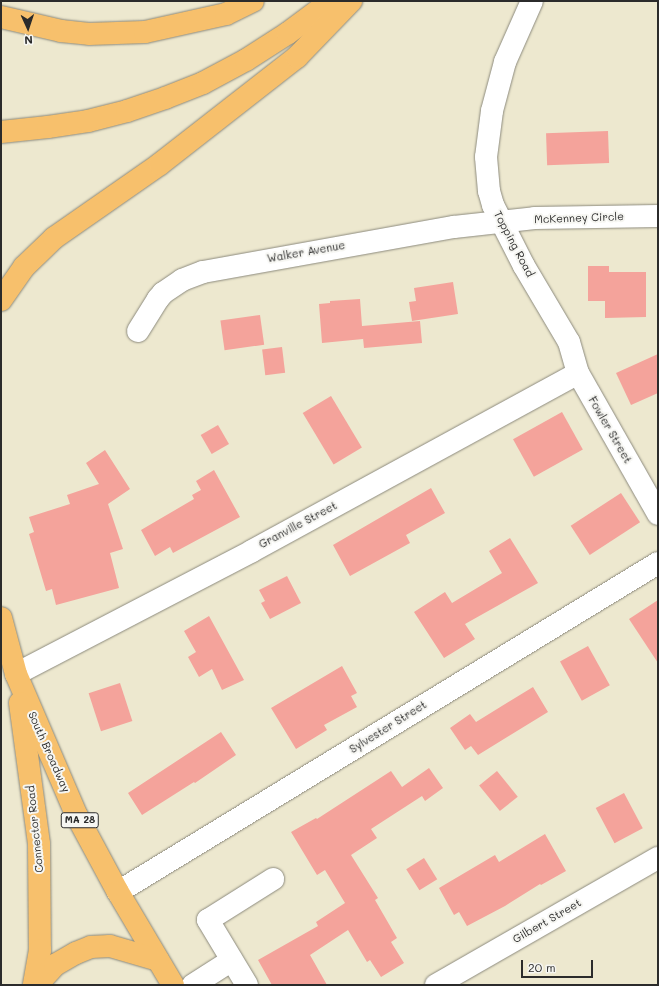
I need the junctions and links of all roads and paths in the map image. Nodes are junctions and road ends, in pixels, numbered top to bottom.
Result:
1 (253, 1) edge
2 (331, 1) edge
3 (351, 1) edge
4 (532, 1) edge
5 (1, 17) edge
6 (1, 132) edge
7 (658, 216) edge
8 (500, 221) junction
9 (1, 300) edge
10 (138, 331) dead end
11 (569, 342) joint
12 (578, 373) junction
13 (658, 514) edge
14 (658, 563) edge
15 (1, 618) edge
16 (16, 674) junction
17 (658, 858) edge
18 (274, 880) dead end
19 (118, 892) junction
20 (158, 960) junction
21 (232, 960) junction
22 (36, 985) edge
23 (173, 985) edge
24 (192, 985) edge
25 (247, 985) edge
26 (436, 985) edge

1 - 5 main road
2 - 6 main road
3 - 9 main road
4 - 8 street, Topping Road
7 - 8 street, McKenney Circle
8 - 10 street, Walker Avenue
8 - 11 street, Topping Road
11 - 12 street, Fowler Street
12 - 13 street, Fowler Street
12 - 16 street, Granville Street
14 - 19 street, Sylvester Street
15 - 16 main road, South Broadway / MA 28
16 - 19 main road, South Broadway / MA 28
16 - 22 main road, Connector Road
17 - 26 street, Gilbert Street
18 - 21 street
19 - 20 main road, South Broadway / MA 28
20 - 22 main road
20 - 23 main road, South Broadway / MA 28
21 - 24 street
21 - 25 street

